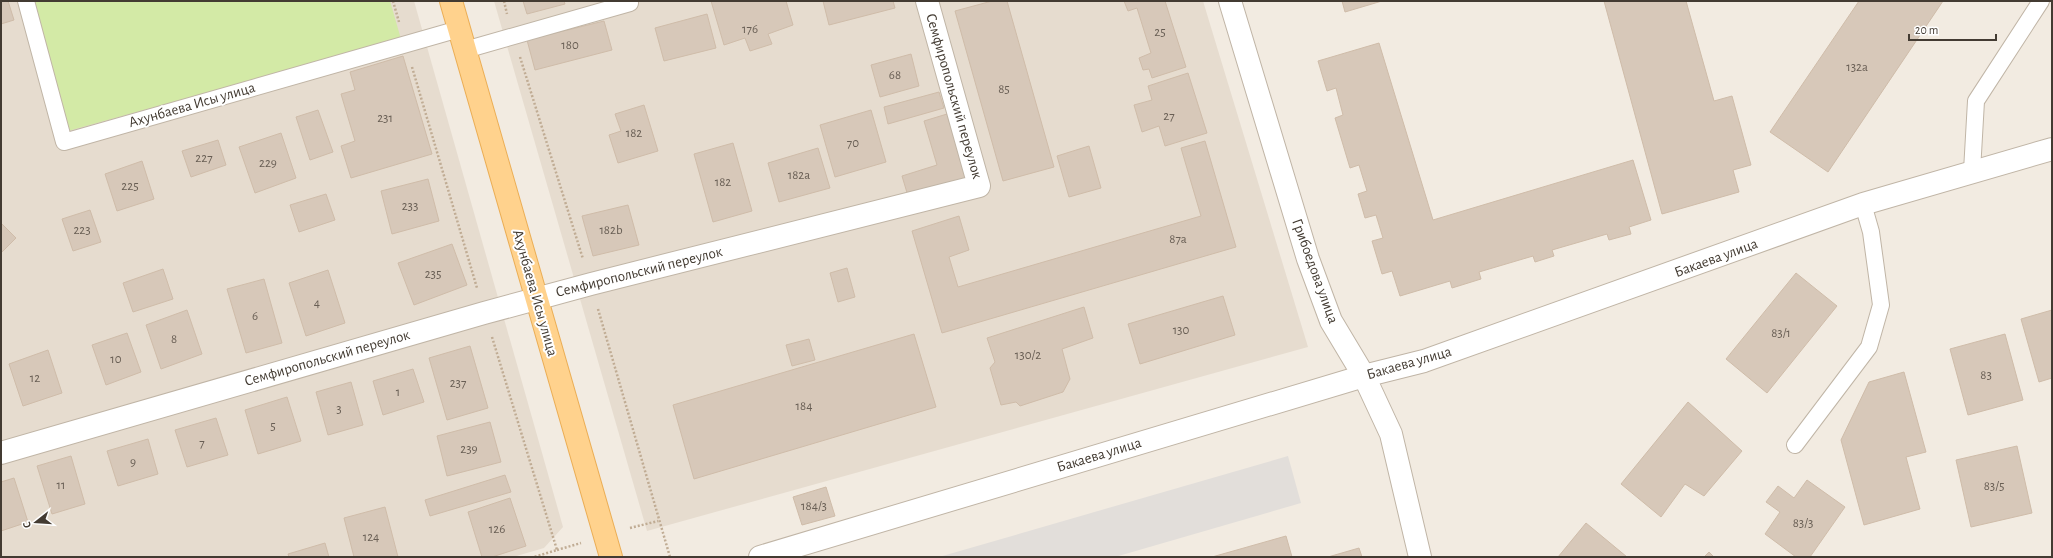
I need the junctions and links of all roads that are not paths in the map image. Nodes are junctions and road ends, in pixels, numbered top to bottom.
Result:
1 (26, 1) edge
2 (451, 1) edge
3 (927, 1) edge
4 (1230, 1) edge
5 (2041, 1) edge
6 (630, 3) dead end
7 (459, 29) junction
8 (465, 50) junction
9 (2052, 149) edge
10 (1972, 171) junction
11 (1863, 204) junction
12 (537, 299) junction
13 (1364, 376) junction
14 (1795, 445) dead end
15 (1, 453) edge
16 (611, 557) edge
17 (760, 557) edge
18 (1420, 557) edge

1 - 7 lane, Ахунбаева Исы улица
2 - 7 main road, Ахунбаева Исы улица
3 - 12 street, Семфиропольский переулок
4 - 13 street, Грибоедова улица
5 - 10 lane
6 - 8 lane
7 - 8 main road, Ахунбаева Исы улица
8 - 12 main road, Ахунбаева Исы улица
9 - 10 street, Бакаева улица
10 - 11 street, Бакаева улица
11 - 13 street, Бакаева улица
11 - 14 lane
12 - 15 street, Семфиропольский переулок
12 - 16 main road, Ахунбаева Исы улица
13 - 17 street, Бакаева улица
13 - 18 street, Грибоедова улица

